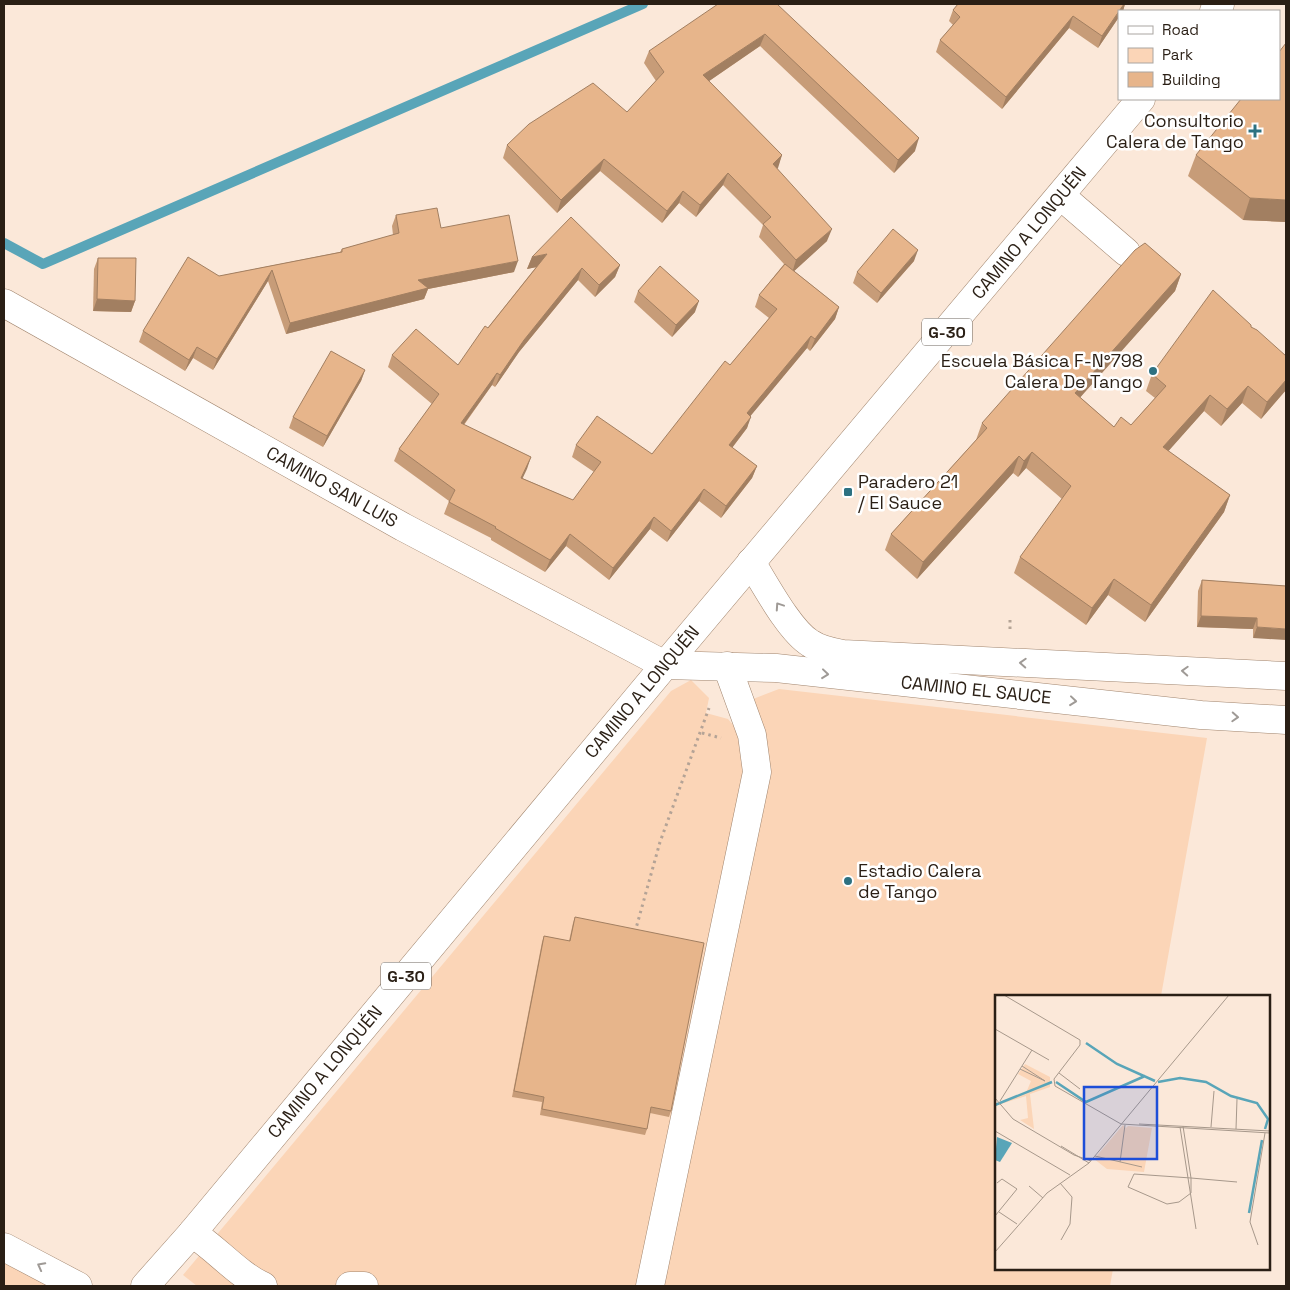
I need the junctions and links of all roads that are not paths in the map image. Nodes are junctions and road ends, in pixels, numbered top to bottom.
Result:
1 (1140, 100) edge
2 (1061, 196) junction
3 (1126, 252) dead end
4 (4, 302) edge
5 (751, 562) junction
6 (797, 632) junction
7 (665, 665) junction
8 (727, 666) junction
9 (776, 668) junction
10 (1286, 676) edge
11 (1286, 720) edge
12 (192, 1233) junction
13 (4, 1247) edge
14 (78, 1286) edge
15 (145, 1286) edge
16 (263, 1286) edge
17 (350, 1286) edge
18 (364, 1286) edge
19 (650, 1286) edge

1 - 2 street, CAMINO A LONQUÉN / G-30
2 - 3 street
2 - 5 street, CAMINO A LONQUÉN / G-30
4 - 7 street, CAMINO SAN LUIS
6 -> 5 street, CAMINO EL SAUCE
5 - 7 street, CAMINO A LONQUÉN / G-30
6 - 9 street
10 -> 6 street, CAMINO EL SAUCE
7 - 8 street, CAMINO EL SAUCE
7 - 12 street, CAMINO A LONQUÉN / G-30
8 - 9 street, CAMINO EL SAUCE
8 - 19 street
9 -> 11 street, CAMINO EL SAUCE
12 - 15 street, CAMINO A LONQUÉN / G-30
12 - 16 street
14 -> 13 street
17 - 18 street

